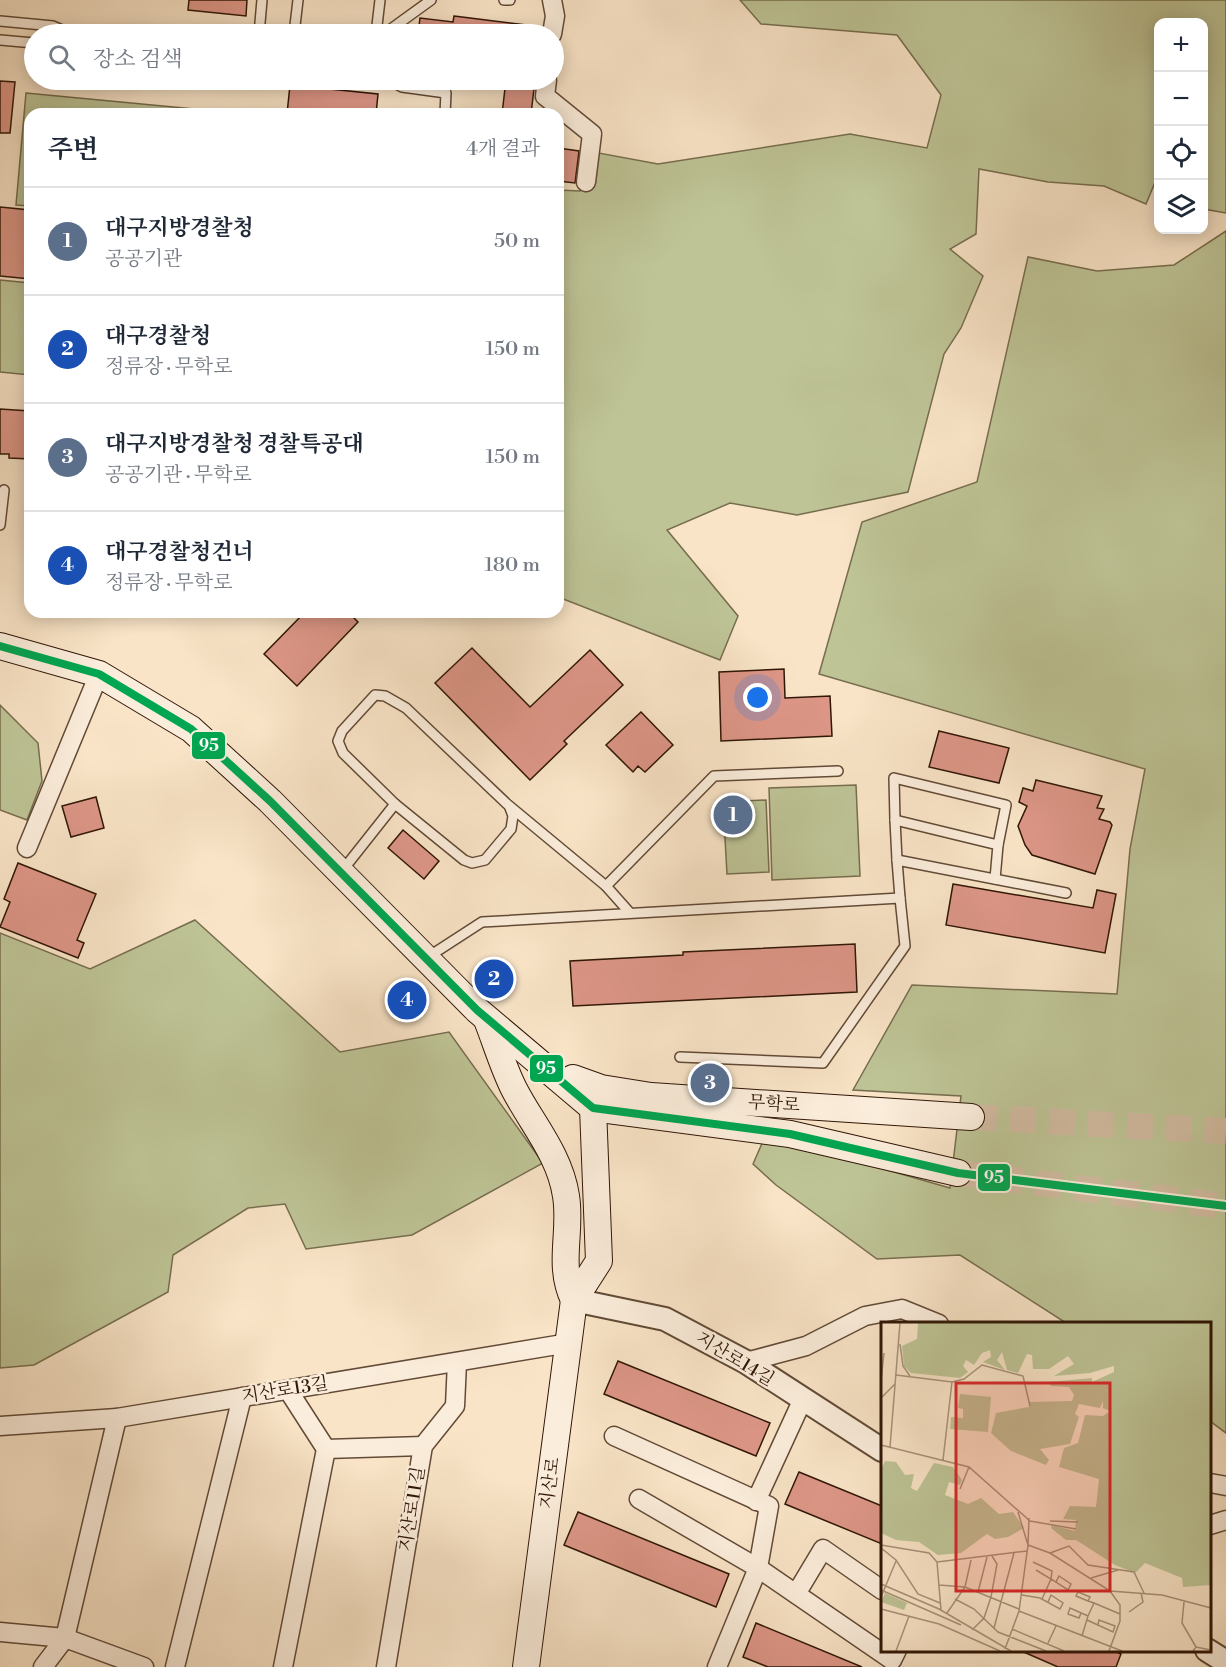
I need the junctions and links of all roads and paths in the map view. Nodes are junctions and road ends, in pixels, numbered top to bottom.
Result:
1 (262, 0) edge
2 (298, 0) edge
3 (380, 0) edge
4 (431, 0) edge
5 (504, 0) edge
6 (510, 0) edge
7 (552, 0) edge
8 (0, 21) edge
9 (32, 24) edge
10 (260, 24) edge
11 (295, 24) edge
12 (377, 24) edge
13 (398, 24) edge
14 (554, 24) edge
15 (0, 40) edge
16 (24, 42) edge
17 (424, 90) edge
18 (546, 90) edge
19 (445, 108) edge
20 (560, 108) edge
21 (564, 111) edge
22 (586, 182) dead end
23 (3, 490) dead end
24 (0, 525) edge
25 (0, 646) edge
26 (99, 674) junction
27 (838, 771) dead end
28 (395, 804) junction
29 (507, 804) junction
30 (895, 820) junction
31 (998, 845) junction
32 (27, 848) dead end
33 (897, 860) junction
34 (340, 873) junction
35 (995, 879) junction
36 (606, 886) junction
37 (1066, 893) dead end
38 (900, 898) junction
39 (630, 913) junction
40 (426, 959) junction
41 (487, 1018) junction
42 (680, 1057) dead end
43 (545, 1067) junction
44 (584, 1082) junction
45 (514, 1089) joint
46 (593, 1107) junction
47 (971, 1118) tunnel mouth
48 (958, 1173) tunnel mouth
49 (574, 1300) junction
50 (936, 1322) edge
51 (569, 1343) junction
52 (457, 1362) junction
53 (746, 1362) junction
54 (288, 1390) junction
55 (242, 1397) junction
56 (802, 1401) junction
57 (117, 1418) junction
58 (0, 1426) edge
59 (614, 1436) dead end
60 (423, 1446) junction
61 (326, 1449) junction
62 (881, 1449) edge
63 (1211, 1483) edge
64 (1226, 1486) edge
65 (639, 1499) dead end
66 (756, 1501) junction
67 (1226, 1520) edge
68 (1211, 1524) edge
69 (758, 1568) junction
70 (881, 1589) edge
71 (796, 1594) junction
72 (0, 1632) edge
73 (65, 1638) junction
74 (896, 1652) edge
75 (1211, 1652) edge
76 (1226, 1662) edge
77 (43, 1667) edge
78 (144, 1667) edge
79 (175, 1667) edge
80 (283, 1667) edge
81 (386, 1667) edge
82 (526, 1667) edge
83 (717, 1667) edge

1 - 10 lane
2 - 11 lane
3 - 12 lane
4 - 13 lane
5 - 6 lane
7 - 14 street
8 - 9 lane
15 - 16 lane
17 - 19 lane
18 - 20 street
21 - 22 street
23 - 24 lane
25 - 26 main road, 무학로
26 - 32 street
26 - 34 main road, 무학로
27 - 36 lane
28 - 29 lane
28 - 29 lane
28 - 34 lane
29 - 36 lane
30 - 31 lane
30 - 31 lane
30 - 33 lane
31 - 35 lane
33 - 35 lane
33 - 38 lane
34 - 40 main road, 무학로
35 - 37 lane
36 - 39 lane
38 - 39 lane
38 - 42 lane
39 - 40 lane
40 - 41 main road, 무학로
41 - 43 main road, 무학로
41 - 45 main road, 무학로
43 - 44 main road, 무학로
43 - 46 main road, 무학로
44 - 46 main road, 지산로
44 - 47 main road, 무학로
45 - 49 main road, 지산로
46 - 48 main road, 무학로
46 - 49 main road, 지산로
49 - 51 main road, 지산로
49 - 53 street, 지산로14길
50 - 53 street
51 - 52 street, 지산로13길
51 - 82 main road, 지산로
52 - 54 street, 지산로13길
52 - 60 street, 지산로11길
53 - 56 street, 지산로14길
54 - 55 street, 지산로13길
54 - 61 street
55 - 57 street, 지산로13길
55 - 79 street
56 - 62 street, 지산로14길
56 - 66 street
57 - 58 street, 지산로13길
57 - 73 street
59 - 66 street
60 - 61 street
60 - 81 street, 지산로11길
61 - 80 street
63 - 64 street
65 - 69 street
66 - 69 street
67 - 68 street
69 - 71 street
69 - 83 street
70 - 71 street
71 - 74 street
72 - 73 street
73 - 77 street
73 - 78 street
75 - 76 street

